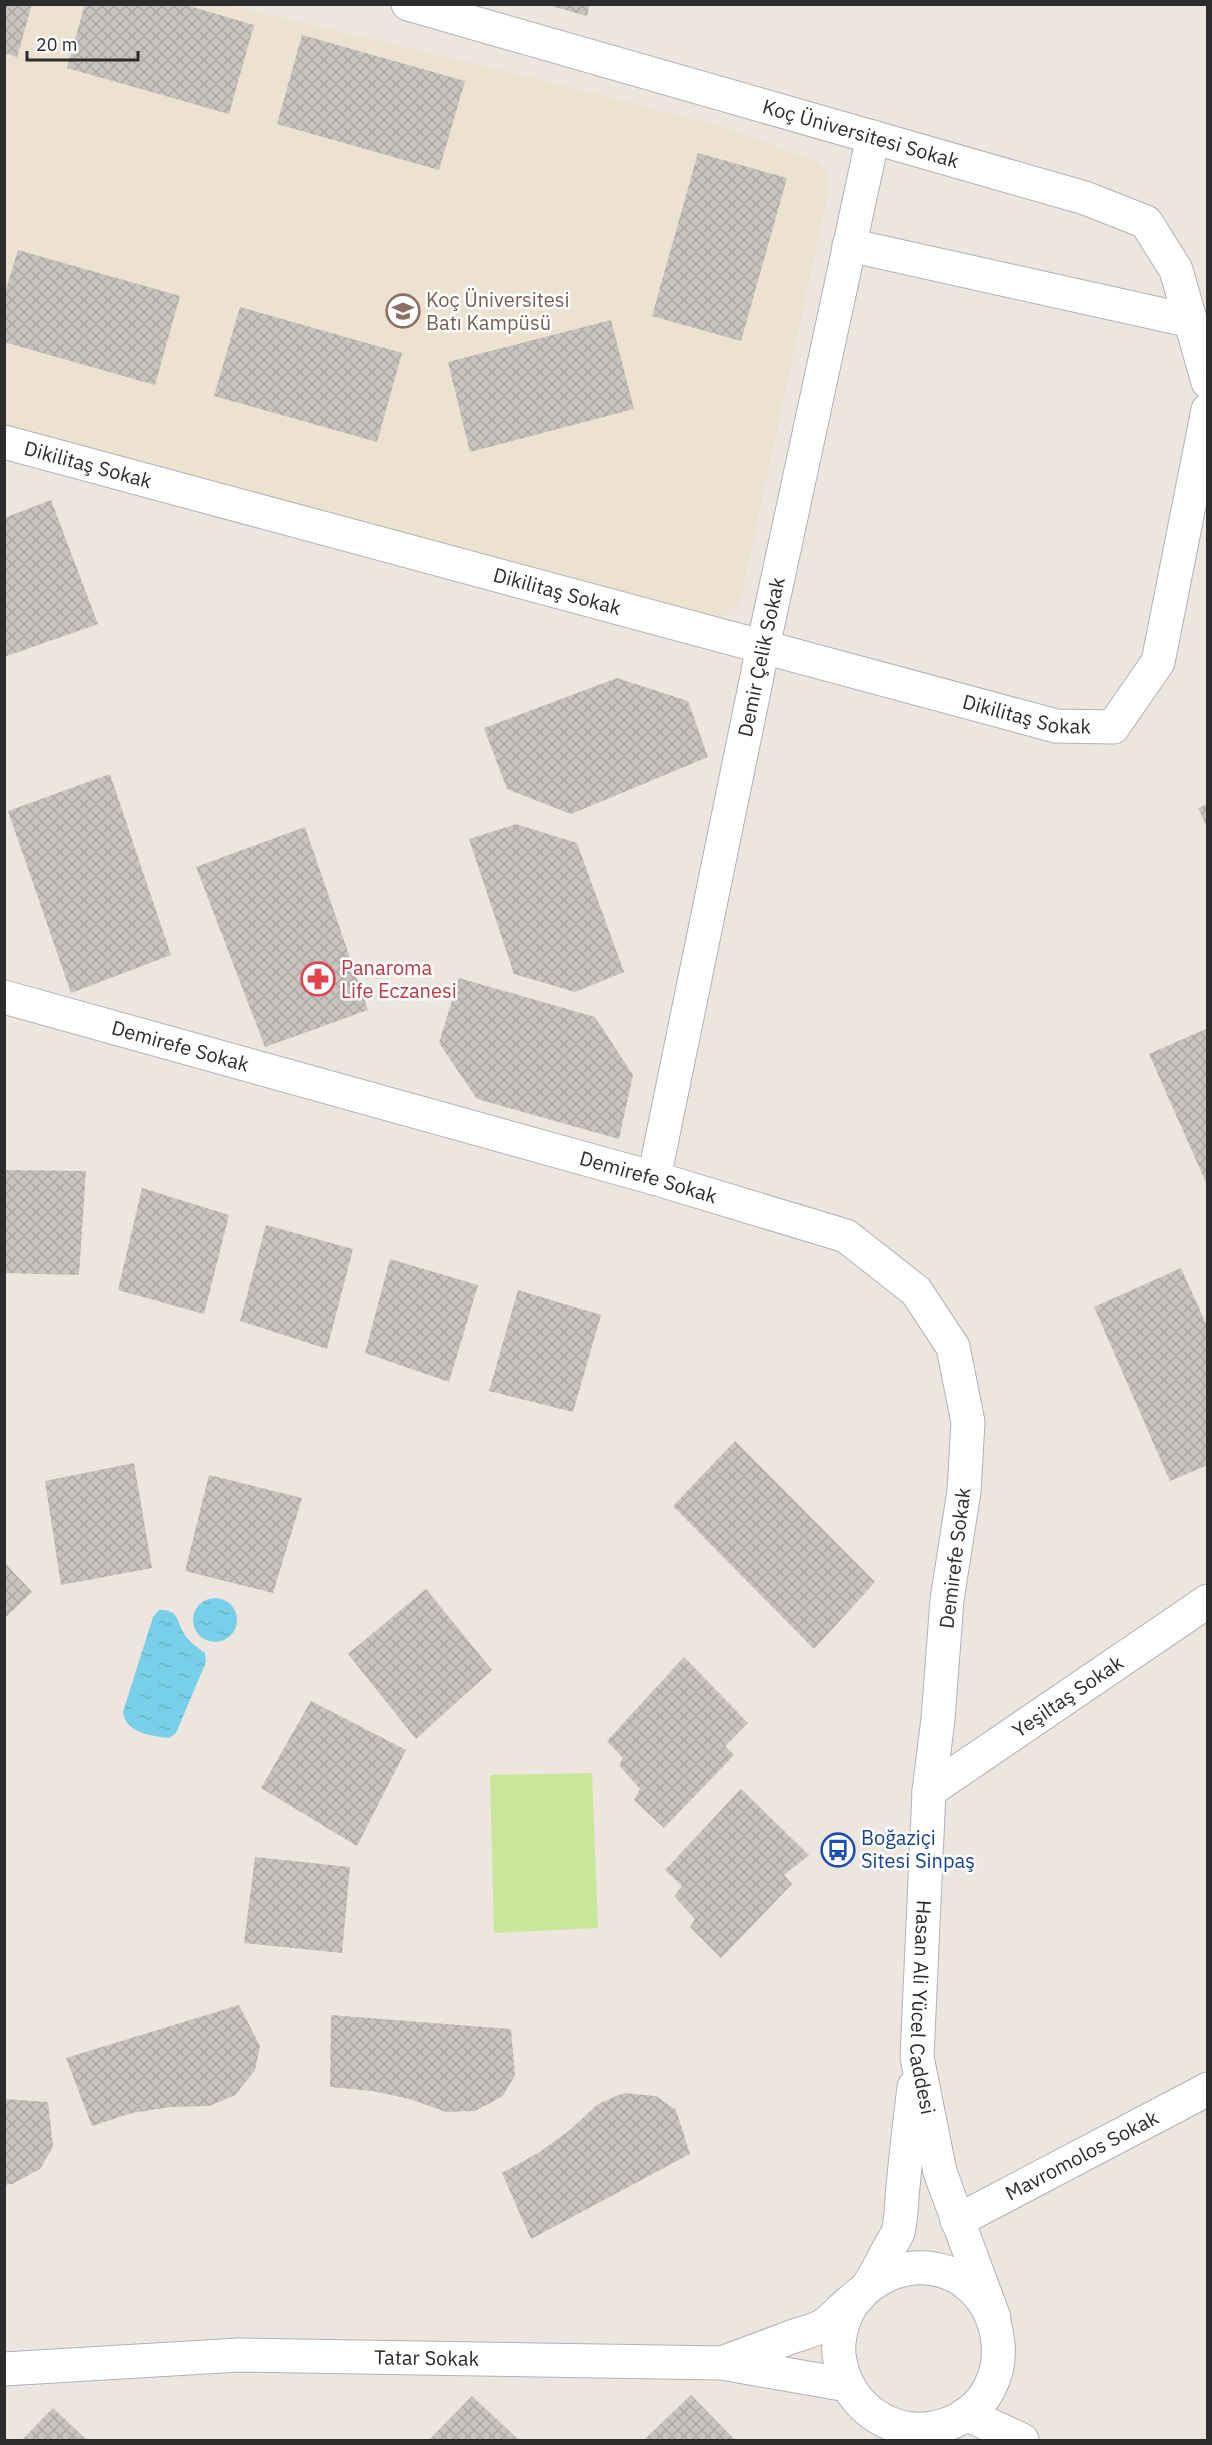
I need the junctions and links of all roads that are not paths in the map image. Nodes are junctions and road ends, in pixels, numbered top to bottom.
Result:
1 (408, 4) edge
2 (873, 137) junction
3 (849, 245) junction
4 (1191, 321) junction
5 (1208, 382) edge
6 (1208, 410) edge
7 (4, 442) edge
8 (763, 647) junction
9 (4, 997) edge
10 (654, 1178) junction
11 (1208, 1601) edge
12 (944, 1650) joint
13 (929, 1791) junction
14 (917, 2057) junction
15 (1208, 2089) edge
16 (957, 2221) junction
17 (868, 2286) junction
18 (994, 2318) junction
19 (722, 2363) junction
20 (4, 2369) edge
21 (847, 2385) junction
22 (966, 2414) junction
23 (1022, 2440) edge

1 - 2 street, Koç Üniversitesi Sokak
2 - 3 street, Demir Çelik Sokak
2 - 4 street, Koç Üniversitesi Sokak
3 - 4 street
3 - 8 street, Demir Çelik Sokak
4 - 5 street, Koç Üniversitesi Sokak
6 - 8 street, Dikilitaş Sokak
7 - 8 street, Dikilitaş Sokak
8 - 10 street, Demir Çelik Sokak
9 - 10 street, Demirefe Sokak
10 - 12 street, Demirefe Sokak
11 - 13 street, Yeşiltaş Sokak
12 - 13 street, Hasan Ali Yücel Caddesi
13 - 14 street, Hasan Ali Yücel Caddesi
14 - 16 street, Hasan Ali Yücel Caddesi
14 - 17 street
15 - 16 street, Mavromolos Sokak
16 - 18 street, Hasan Ali Yücel Caddesi
17 - 18 street
17 - 19 street
17 - 21 street
18 - 22 street
19 - 20 street, Tatar Sokak
19 - 21 street, Tatar Sokak
21 - 22 street
22 - 23 street

